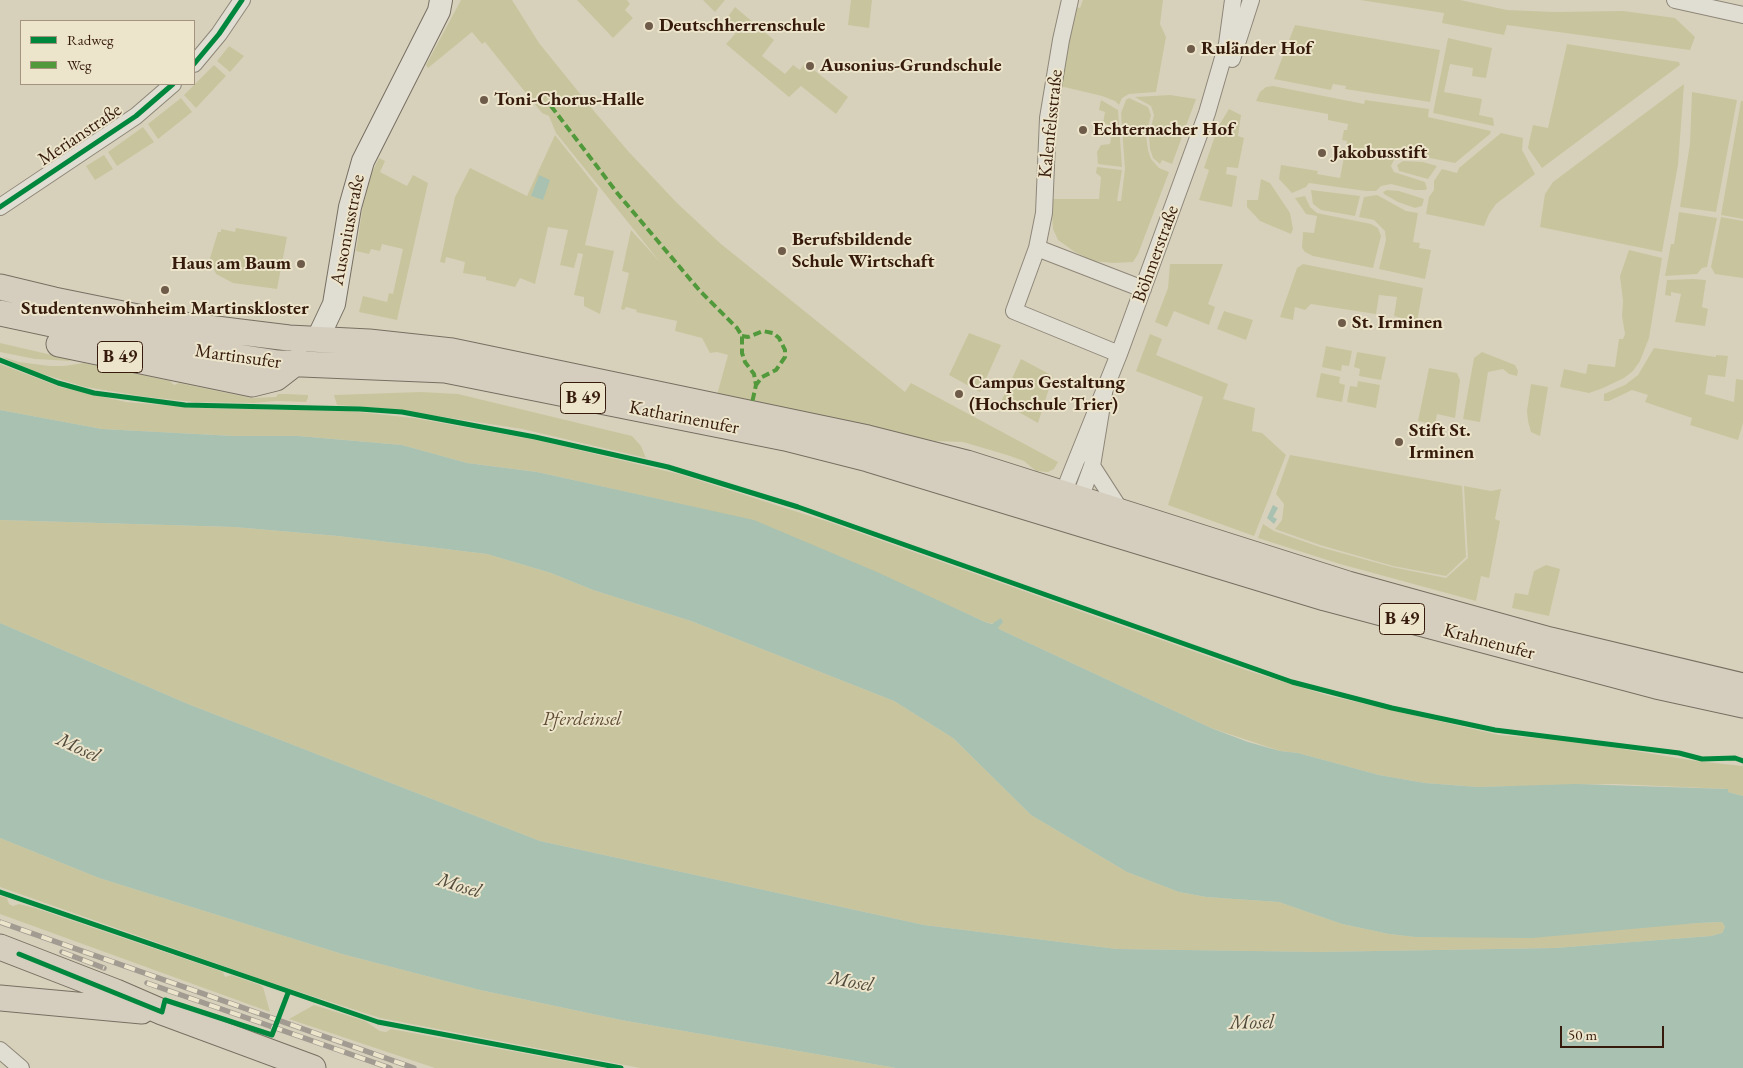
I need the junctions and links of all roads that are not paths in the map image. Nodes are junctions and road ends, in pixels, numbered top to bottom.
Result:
1 (242, 0) edge
2 (1070, 0) edge
3 (1233, 0) edge
4 (1675, 0) edge
5 (1253, 2) edge
6 (443, 4) edge
7 (1743, 14) edge
8 (195, 63) edge
9 (172, 85) edge
10 (1207, 113) junction
11 (0, 207) edge
12 (1037, 248) junction
13 (1, 287) edge
14 (1143, 289) junction
15 (334, 304) junction
16 (0, 313) edge
17 (0, 330) edge
18 (317, 340) junction
19 (369, 342) junction
20 (1119, 354) junction
21 (294, 365) junction
22 (1104, 394) junction
23 (1077, 458) junction
24 (1092, 466) junction
25 (1024, 481) junction
26 (1073, 496) junction
27 (1121, 511) junction
28 (1065, 518) junction
29 (1743, 686) edge
30 (1743, 705) edge
31 (10, 950) edge
32 (3, 994) edge
33 (162, 1012) junction
34 (0, 1050) edge
35 (21, 1068) edge
36 (314, 1068) edge

1 - 8 street
2 - 12 street, Kalenfelsstraße
3 - 10 street, Böhmerstraße
4 - 7 street
5 - 10 street, Böhmerstraße
6 - 15 main road, Ausoniusstraße
9 - 11 street, Merianstraße
10 - 14 street, Böhmerstraße
12 - 14 street
12 - 20 street, Kalenfelsstraße
13 - 18 main road, Martinsufer / B 49
14 - 20 street, Böhmerstraße
15 - 18 main road, Ausoniusstraße
15 - 19 main road
16 - 21 main road, Martinsufer / B 49
17 - 21 main road, Martinsufer / B 49
18 - 19 main road, Katharinenufer / B 49
18 - 21 main road, Ausoniusstraße
19 - 25 main road, Katharinenufer / B 49
20 - 22 street, Böhmerstraße
21 - 28 main road, Katharinenufer / B 49
22 - 23 street, Böhmerstraße
22 - 24 street, Böhmerstraße
23 - 25 street, Böhmerstraße
23 - 26 street, Böhmerstraße
24 - 26 street, Böhmerstraße
24 - 27 street
25 - 26 main road, Katharinenufer / B 49
26 - 27 main road, Krahnenufer / B 49
26 - 28 street, Böhmerstraße
27 - 29 main road, Krahnenufer / B 49
28 - 30 main road, Krahnenufer / B 49
31 - 32 main road
31 - 33 main road
32 - 33 main road
33 - 36 main road
34 - 35 street

